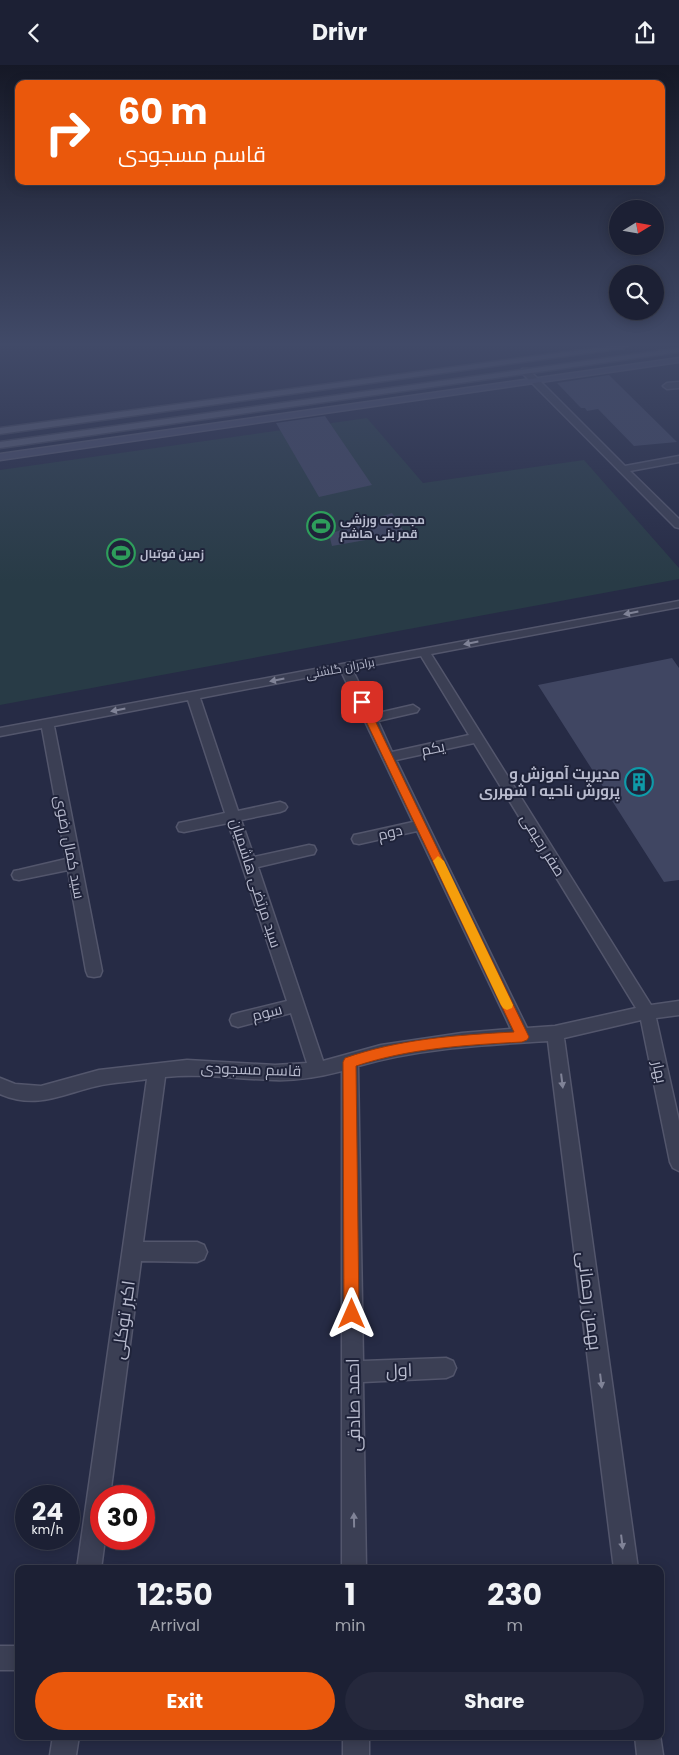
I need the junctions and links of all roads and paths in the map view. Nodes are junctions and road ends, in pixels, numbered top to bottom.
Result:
1 (45, 425) edge
2 (143, 425) edge
3 (226, 425) edge
4 (579, 425) edge
5 (0, 431) edge
6 (0, 445) edge
7 (0, 457) edge
8 (679, 459) edge
9 (624, 469) junction
10 (679, 525) edge
11 (679, 604) edge
12 (424, 652) junction
13 (345, 667) junction
14 (193, 696) junction
15 (413, 709) dead end
16 (370, 719) junction
17 (47, 723) junction
18 (0, 732) edge
19 (477, 738) junction
20 (388, 757) junction
21 (280, 807) dead end
22 (234, 817) junction
23 (421, 825) junction
24 (184, 827) dead end
25 (360, 839) dead end
26 (309, 850) dead end
27 (73, 863) junction
28 (249, 864) junction
29 (19, 875) dead end
30 (94, 971) dead end
31 (296, 1005) junction
32 (679, 1008) edge
33 (648, 1012) junction
34 (238, 1020) dead end
35 (555, 1033) junction
36 (522, 1037) junction
37 (350, 1062) junction
38 (318, 1070) junction
39 (157, 1071) junction
40 (0, 1087) edge
41 (679, 1162) edge
42 (133, 1251) junction
43 (197, 1252) dead end
44 (446, 1368) dead end
45 (352, 1372) junction
46 (90, 1565) edge
47 (354, 1565) edge
48 (625, 1565) edge
49 (0, 1658) edge
50 (15, 1658) edge
51 (65, 1740) edge
52 (356, 1740) edge
53 (648, 1740) edge
54 (63, 1755) edge
55 (356, 1755) edge
56 (650, 1755) edge

1 - 5 main road
2 - 6 main road
3 - 7 street
4 - 9 street
8 - 9 street
9 - 10 street
11 -> 12 street, برادران گلشنی
12 - 13 street, برادران گلشنی
12 - 19 street, صفر رحیمی
13 -> 14 street, برادران گلشنی
13 - 16 street
14 -> 17 street, برادران گلشنی
14 - 22 street, سید مرتضی هاشمیان
15 - 16 street
16 - 20 street
17 - 18 street, برادران گلشنی
17 - 27 street, سید کمال رضوی
19 - 20 street, یکم
19 - 33 street, صفر رحیمی
20 - 23 street
21 - 22 street
22 - 24 street
22 - 28 street, سید مرتضی هاشمیان
23 - 25 street, دوم
23 - 36 street
26 - 28 street
27 - 29 street
27 - 30 street, سید کمال رضوی
28 - 31 street, سید مرتضی هاشمیان
31 - 34 street, سوم
31 - 38 street, سید مرتضی هاشمیان
32 - 33 street, قاسم مسجودی
33 - 35 street, قاسم مسجودی
33 - 41 street, بهار
35 - 36 street, قاسم مسجودی
35 -> 48 street, بهمن رحمانی
36 - 37 street, قاسم مسجودی
37 - 38 street, قاسم مسجودی
37 - 45 street, احمد صادقی
38 - 39 street, قاسم مسجودی
39 - 40 street, قاسم مسجودی
39 - 42 street, اکبر توکلی
42 - 43 street
42 - 46 street, اکبر توکلی
44 - 45 street, اول
47 -> 45 street, احمد صادقی
49 - 50 street
51 - 54 street
52 - 55 street
53 - 56 street

